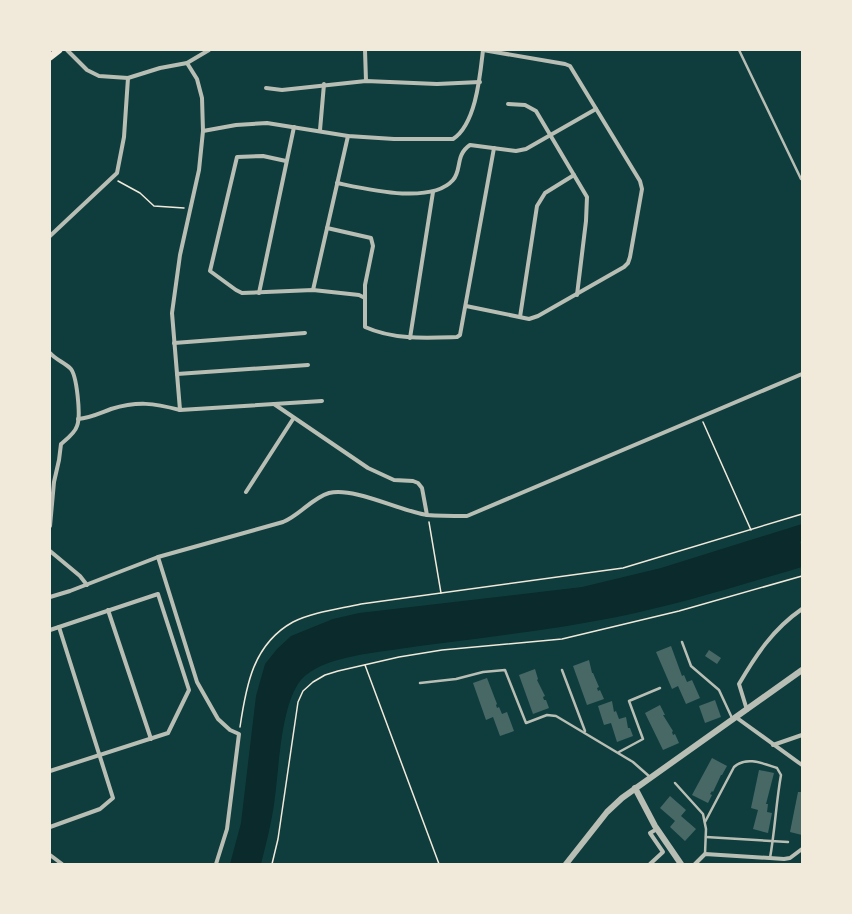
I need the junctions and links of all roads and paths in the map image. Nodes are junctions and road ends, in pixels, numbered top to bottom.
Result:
1 (59, 50) edge
2 (67, 50) edge
3 (209, 50) edge
4 (366, 50) edge
5 (483, 50) edge
6 (739, 50) edge
7 (50, 57) edge
8 (188, 63) junction
9 (128, 78) junction
10 (366, 81) junction
11 (480, 82) junction
12 (324, 84) junction
13 (266, 88) dead end
14 (508, 104) dead end
15 (596, 109) junction
16 (294, 127) junction
17 (320, 130) junction
18 (203, 131) junction
19 (348, 136) junction
20 (550, 136) junction
21 (494, 148) junction
22 (286, 161) junction
23 (574, 176) junction
24 (113, 178) junction
25 (801, 179) dead end
26 (338, 183) junction
27 (433, 192) junction
28 (190, 209) junction
29 (327, 228) junction
30 (50, 236) edge
31 (313, 290) junction
32 (259, 294) junction
33 (577, 295) junction
34 (365, 298) junction
35 (466, 306) junction
36 (520, 317) junction
37 (305, 333) dead end
38 (410, 338) junction
39 (174, 343) junction
40 (50, 353) edge
41 (308, 365) dead end
42 (177, 374) junction
43 (802, 374) edge
44 (322, 401) dead end
45 (274, 404) junction
46 (180, 410) junction
47 (700, 417) junction
48 (78, 419) junction
49 (293, 419) junction
50 (52, 481) edge
51 (246, 492) dead end
52 (802, 514) edge
53 (427, 515) junction
54 (50, 526) edge
55 (751, 530) junction
56 (50, 551) edge
57 (158, 557) junction
58 (802, 576) edge
59 (86, 584) junction
60 (441, 593) junction
61 (50, 597) edge
62 (802, 609) edge
63 (108, 610) junction
64 (59, 627) junction
65 (50, 630) edge
66 (682, 642) dead end
67 (365, 665) junction
68 (562, 670) dead end
69 (802, 670) edge
70 (420, 683) dead end
71 (660, 688) dead end
72 (747, 710) junction
73 (735, 719) junction
74 (585, 732) junction
75 (239, 734) junction
76 (802, 735) edge
77 (151, 739) junction
78 (774, 745) junction
79 (619, 752) junction
80 (100, 755) junction
81 (802, 765) edge
82 (50, 771) edge
83 (650, 777) junction
84 (675, 782) dead end
85 (635, 788) junction
86 (705, 822) junction
87 (50, 827) edge
88 (657, 829) junction
89 (706, 836) junction
90 (773, 842) junction
91 (788, 842) dead end
92 (802, 849) edge
93 (705, 854) junction
94 (50, 855) edge
95 (770, 858) junction
96 (62, 864) edge
97 (216, 864) edge
98 (272, 864) edge
99 (438, 864) edge
100 (566, 864) edge
101 (650, 864) edge
102 (681, 864) edge
103 (694, 864) edge

1 - 7 main road
2 - 9 street
3 - 8 street
4 - 10 street
5 - 11 street
5 - 15 street
6 - 25 lane
8 - 9 street
8 - 18 street
9 - 24 street
10 - 11 street
10 - 12 street
11 - 19 street
12 - 13 street
12 - 17 street
14 - 20 street
15 - 20 street
15 - 33 street
16 - 17 street
16 - 18 street
16 - 22 street
17 - 19 street
18 - 28 street
19 - 26 street
20 - 21 street
20 - 23 street
21 - 27 street
21 - 35 street
22 - 32 street
22 - 32 street
23 - 33 street
23 - 36 street
24 - 28 path
24 - 30 street
26 - 27 street
26 - 29 street
27 - 38 street
28 - 39 street
29 - 31 street
29 - 34 street
31 - 32 street
31 - 34 street
33 - 36 street
34 - 38 street
35 - 36 street
35 - 38 street
37 - 39 street
39 - 42 street
40 - 48 street
41 - 42 street
42 - 46 street
43 - 47 street
44 - 45 street
45 - 46 street
45 - 49 street
46 - 48 street
47 - 53 street
47 - 55 path
48 - 50 street
49 - 51 street
49 - 53 street
50 - 54 street
52 - 55 path
53 - 57 street
53 - 60 path
55 - 60 path
56 - 59 street
57 - 59 street
57 - 75 street
58 - 67 path
59 - 61 street
60 - 75 path
62 - 72 street
63 - 64 street
63 - 77 street
63 - 77 street
64 - 65 street
64 - 80 street
66 - 73 lane
67 - 98 path
67 - 99 path
68 - 74 lane
69 - 72 street
70 - 74 lane
71 - 79 lane
72 - 73 street
73 - 78 street
73 - 83 street
74 - 79 lane
75 - 97 street
76 - 78 street
77 - 80 street
78 - 81 street
79 - 83 lane
80 - 82 street
80 - 87 street
83 - 85 street
84 - 86 lane
85 - 88 street
85 - 100 street
86 - 89 lane
86 - 90 lane
88 - 101 street
88 - 102 street
89 - 90 lane
89 - 93 lane
90 - 91 lane
90 - 95 lane
92 - 95 street
93 - 95 street
93 - 103 street
94 - 96 street

